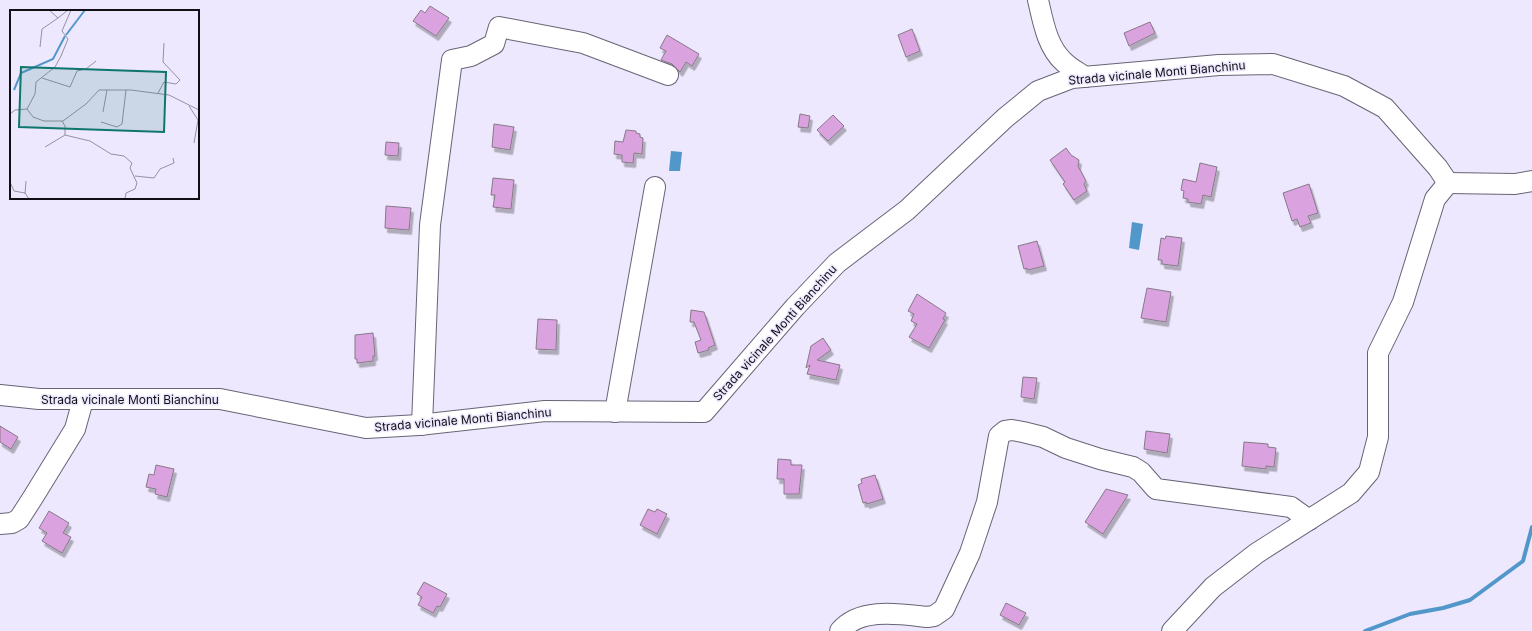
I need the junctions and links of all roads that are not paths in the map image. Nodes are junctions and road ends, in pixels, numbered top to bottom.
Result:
1 (1038, 0) edge
2 (668, 75) dead end
3 (1085, 77) junction
4 (1532, 181) edge
5 (1448, 183) junction
6 (655, 187) dead end
7 (0, 395) edge
8 (83, 400) junction
9 (615, 412) junction
10 (422, 424) junction
11 (1309, 520) junction
12 (0, 524) edge
13 (840, 631) edge
14 (1172, 631) edge

1 - 3 street
2 - 10 street
3 - 5 street, Strada vicinale Monti Bianchinu
3 - 9 street, Strada vicinale Monti Bianchinu
4 - 5 street
5 - 11 street
6 - 9 street
7 - 8 street, Strada vicinale Monti Bianchinu
8 - 10 street, Strada vicinale Monti Bianchinu
8 - 12 street
9 - 10 street, Strada vicinale Monti Bianchinu
11 - 13 street
11 - 14 street

